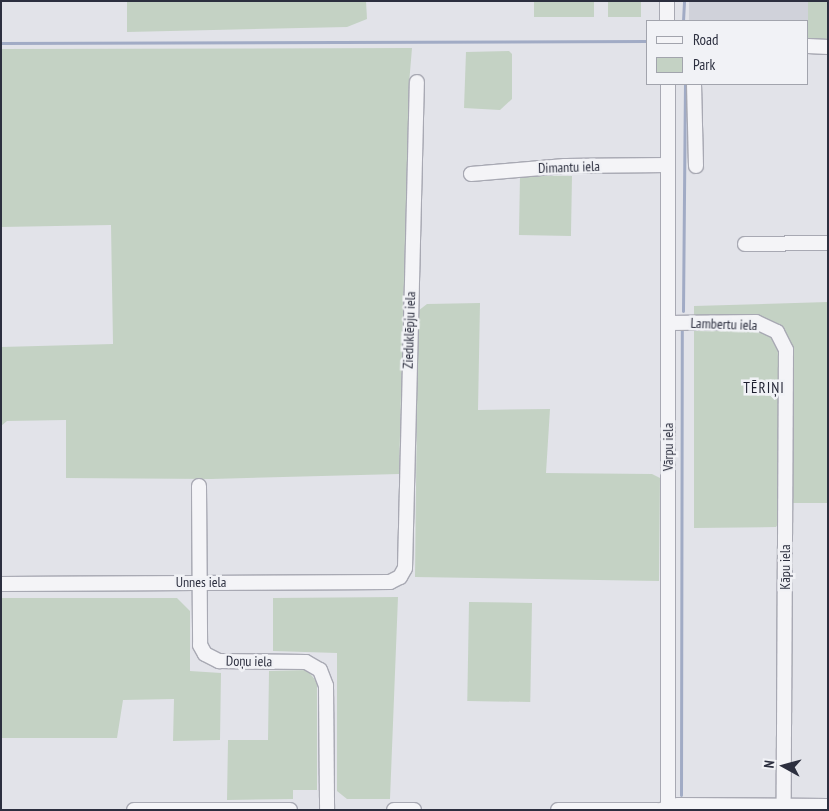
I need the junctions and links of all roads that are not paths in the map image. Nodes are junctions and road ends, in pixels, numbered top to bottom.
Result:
1 (667, 1) edge
2 (667, 20) edge
3 (809, 46) edge
4 (828, 47) edge
5 (417, 82) dead end
6 (668, 85) edge
7 (694, 85) edge
8 (668, 165) junction
9 (696, 166) dead end
10 (470, 174) dead end
11 (828, 243) edge
12 (745, 244) dead end
13 (669, 322) junction
14 (777, 332) joint
15 (200, 486) dead end
16 (400, 577) joint
17 (201, 582) junction
18 (1, 584) edge
19 (784, 805) junction
20 (828, 806) edge
21 (663, 809) edge
22 (134, 810) edge
23 (290, 810) edge
24 (327, 810) edge
25 (394, 810) edge
26 (414, 810) edge
27 (558, 810) edge

1 - 2 street
3 - 4 street
5 - 16 street, Zieduklēpju iela
6 - 8 street, Vārpu iela
7 - 9 street
8 - 10 street, Dimantu iela
8 - 13 street, Vārpu iela
11 - 12 street
13 - 14 street, Lambertu iela
13 - 21 street, Vārpu iela
14 - 19 street, Kāpu iela
15 - 17 street, Doņu iela
16 - 17 street, Unnes iela
17 - 18 street, Unnes iela
17 - 24 street, Doņu iela
19 - 20 street
19 - 21 street
21 - 27 street
22 - 23 street
25 - 26 street

